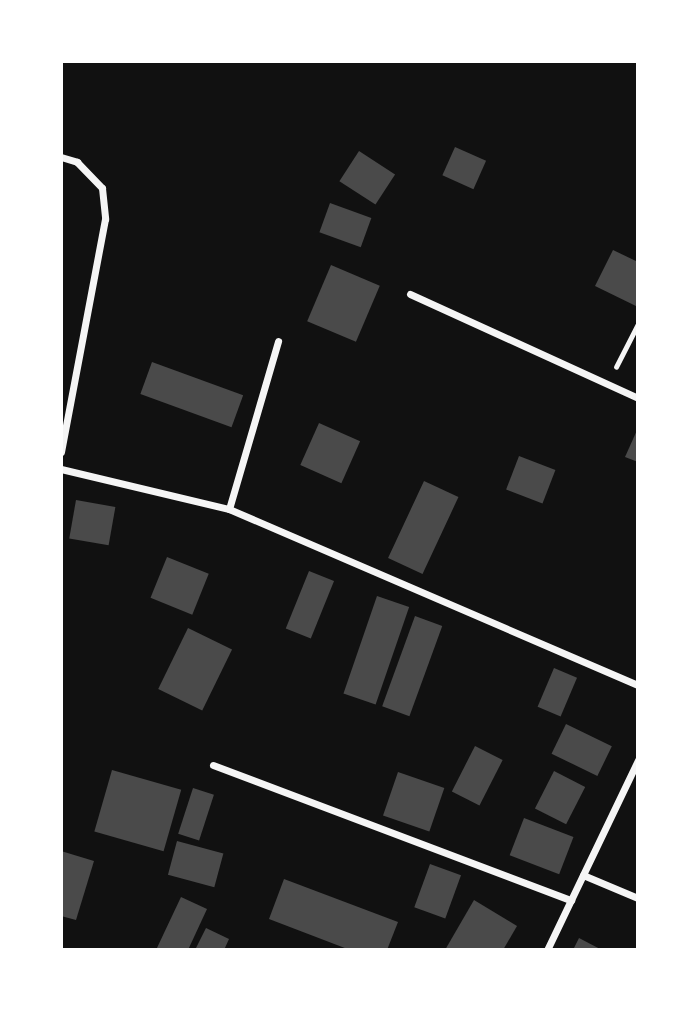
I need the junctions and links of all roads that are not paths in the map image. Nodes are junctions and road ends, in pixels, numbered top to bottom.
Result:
1 (61, 158) edge
2 (410, 294) dead end
3 (278, 341) dead end
4 (638, 398) edge
5 (61, 452) edge
6 (61, 469) edge
7 (229, 509) junction
8 (638, 685) edge
9 (638, 760) edge
10 (213, 765) dead end
11 (583, 875) junction
12 (638, 898) edge
13 (571, 900) junction
14 (547, 950) edge

1 - 5 street
2 - 4 street
3 - 7 street
6 - 7 street
7 - 8 street
9 - 11 street
10 - 13 street
11 - 12 street
11 - 13 street
13 - 14 street

